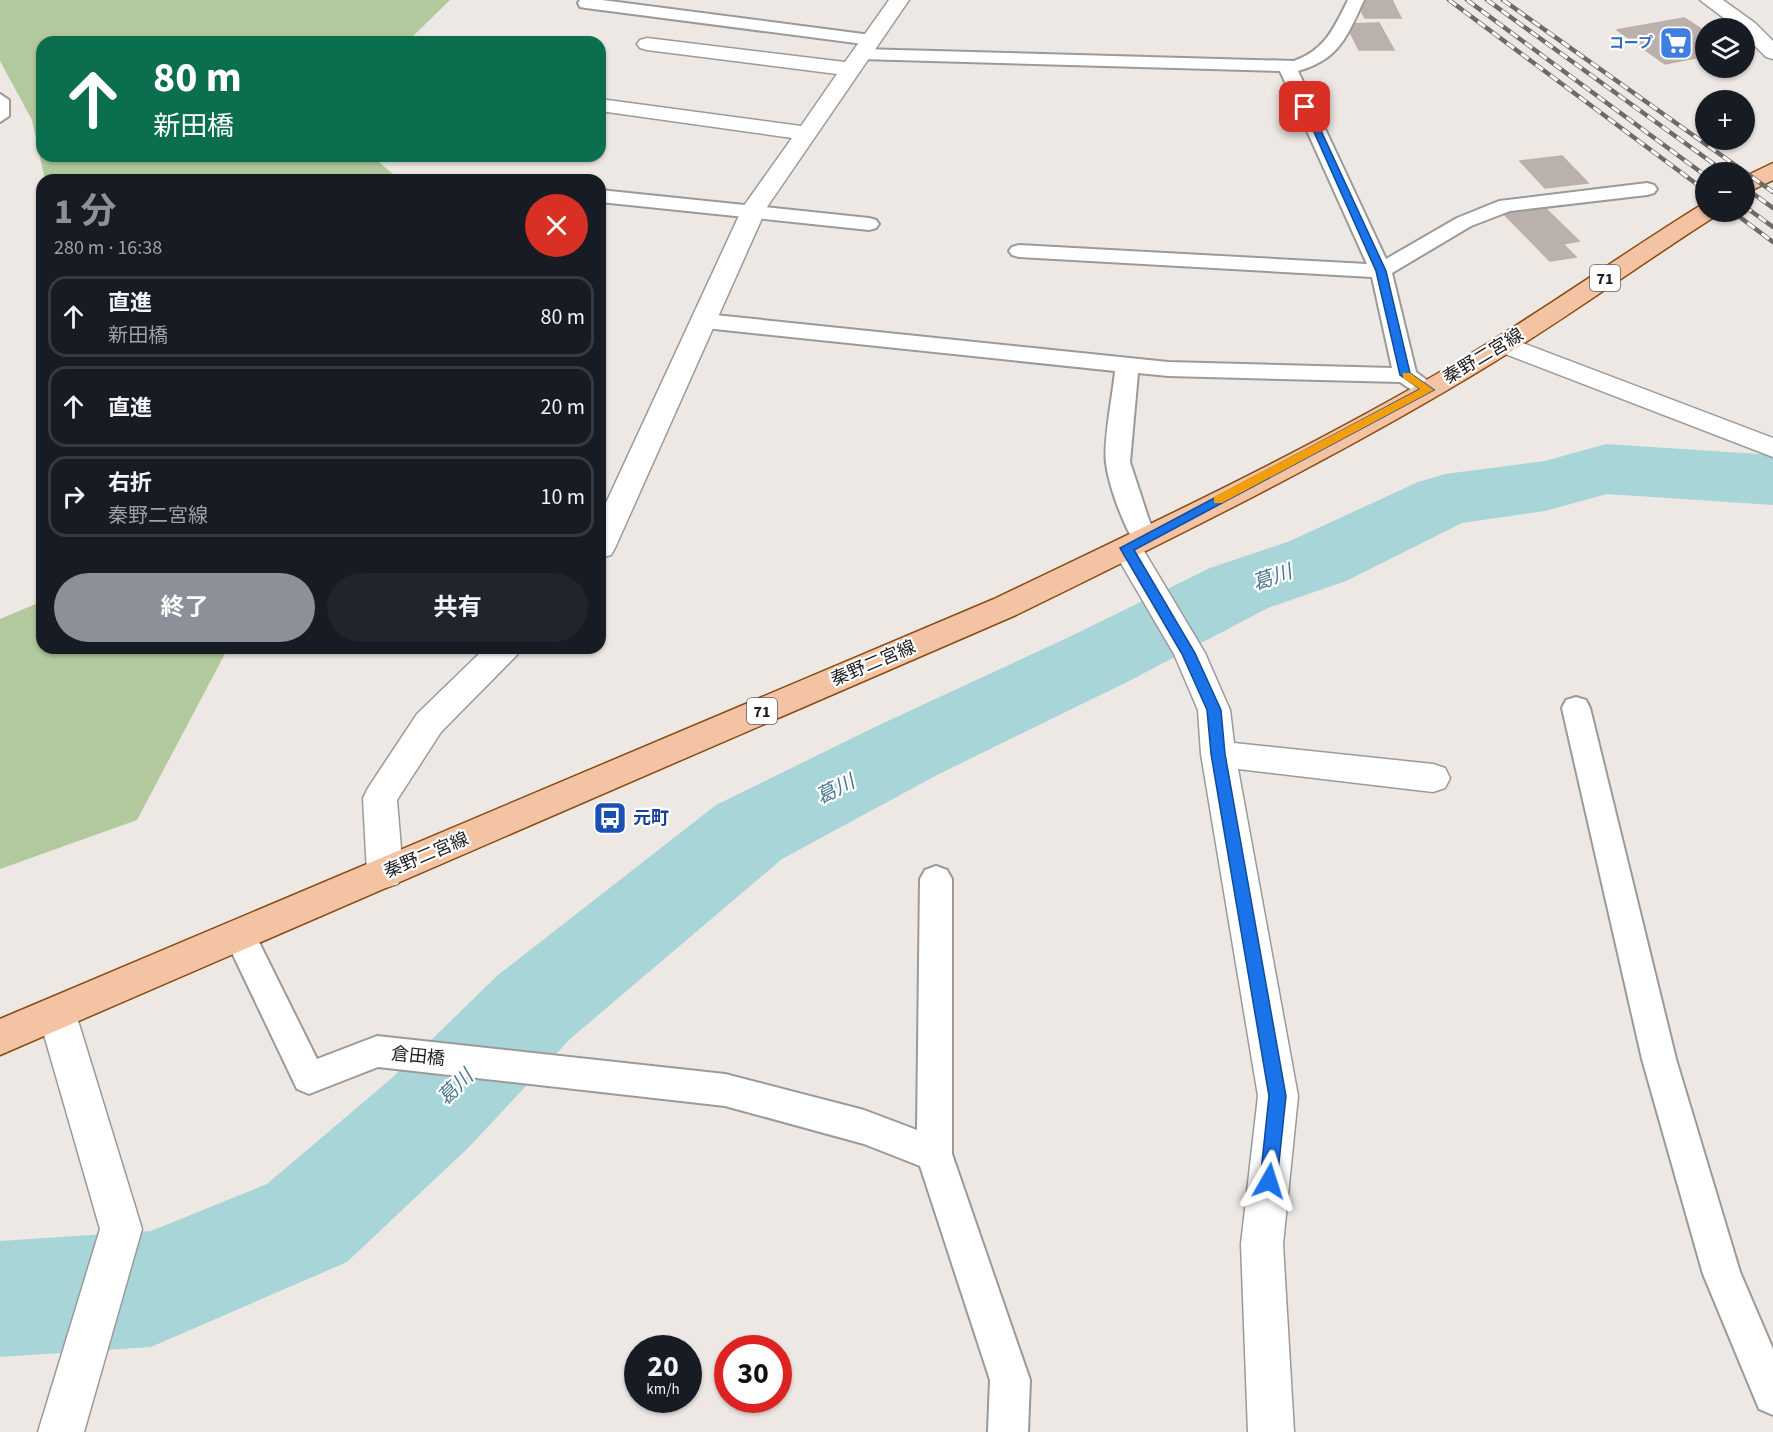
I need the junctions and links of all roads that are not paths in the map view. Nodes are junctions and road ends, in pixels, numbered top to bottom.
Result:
1 (899, 0) edge
2 (1356, 0) edge
3 (1710, 0) edge
4 (586, 3) dead end
5 (647, 44) dead end
6 (1773, 53) edge
7 (861, 54) junction
8 (1287, 66) junction
9 (0, 100) edge
10 (606, 106) edge
11 (0, 116) edge
12 (807, 133) junction
13 (1773, 170) edge
14 (1755, 181) edge
15 (1647, 189) dead end
16 (606, 197) edge
17 (753, 212) junction
18 (1695, 219) edge
19 (869, 224) dead end
20 (1019, 251) dead end
21 (1381, 271) junction
22 (705, 321) junction
23 (1504, 344) junction
24 (1127, 365) junction
25 (1417, 382) junction
26 (1760, 443) edge
27 (606, 535) edge
28 (1136, 543) junction
29 (499, 654) edge
30 (1576, 708) dead end
31 (1218, 754) junction
32 (1433, 778) dead end
33 (385, 873) junction
34 (936, 879) dead end
35 (239, 934) junction
36 (57, 1014) junction
37 (0, 1037) edge
38 (934, 1154) junction
39 (1773, 1395) edge
40 (64, 1423) edge
41 (1008, 1432) edge
42 (1271, 1432) edge

1 - 7 street
2 - 8 lane
3 - 6 street
4 - 7 lane
5 - 7 street
7 - 8 lane
7 - 12 street
8 - 21 lane
9 - 11 lane
10 - 12 street
12 - 17 street
13 - 14 main road
15 - 21 lane
16 - 17 lane
17 - 19 lane
17 - 22 street
18 - 23 main road, 秦野二宮線 / 71
20 - 21 lane
21 - 25 lane
22 - 24 lane
22 - 27 street
23 - 25 main road, 秦野二宮線 / 71
23 - 26 street
24 - 25 lane
24 - 28 lane
25 - 28 main road, 秦野二宮線 / 71
28 - 31 street
28 - 33 main road, 秦野二宮線 / 71
29 - 33 street
30 - 39 lane
31 - 32 street
31 - 42 street
33 - 35 main road, 秦野二宮線 / 71
34 - 38 lane
35 - 36 main road, 秦野二宮線 / 71
35 - 38 lane, 倉田橋
36 - 37 main road, 秦野二宮線 / 71
36 - 40 street
38 - 41 lane

